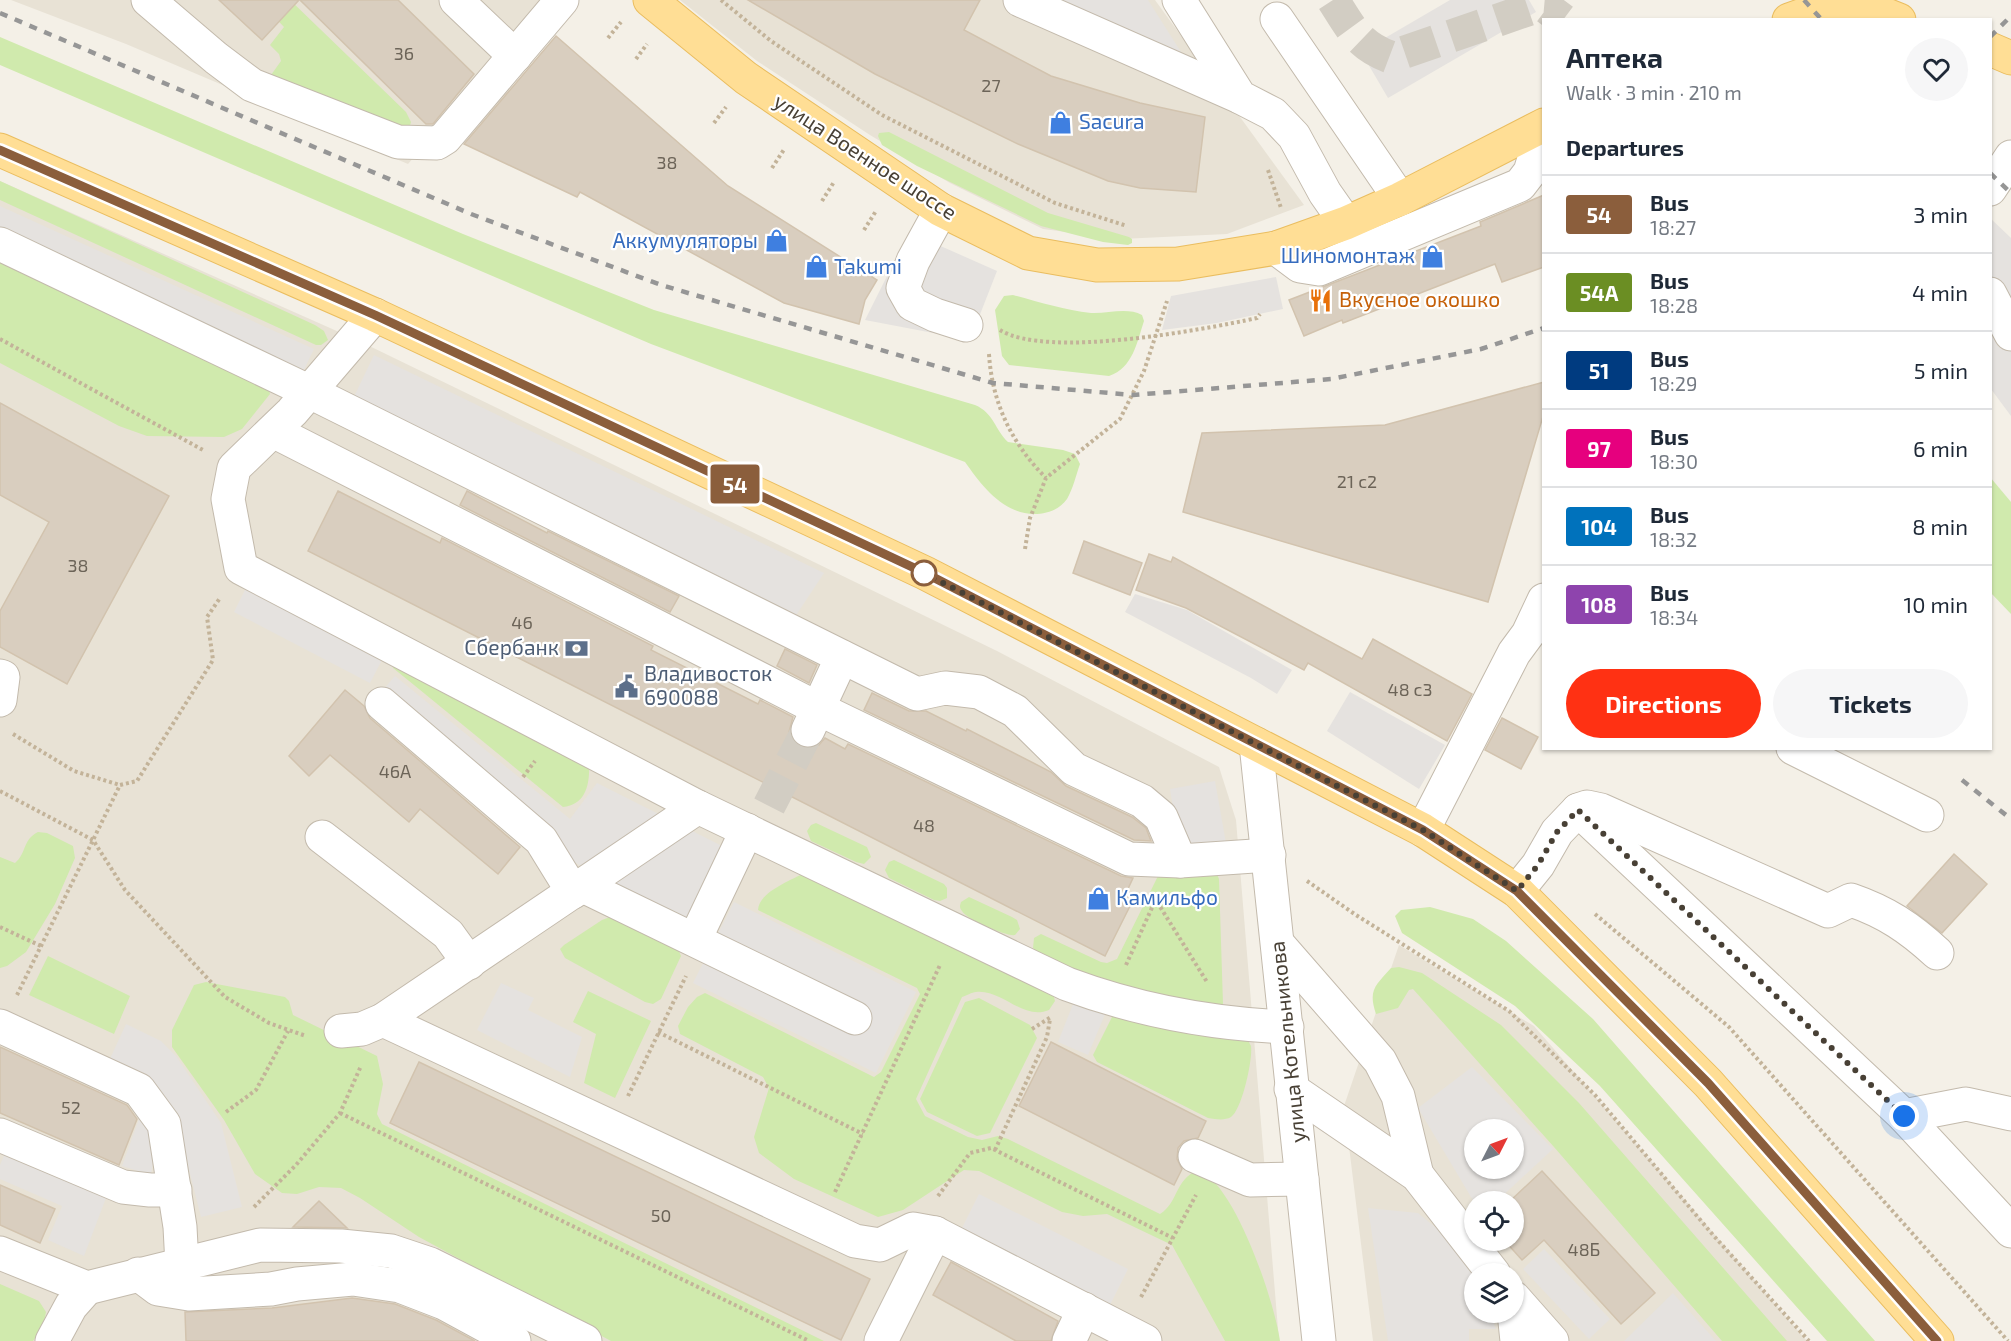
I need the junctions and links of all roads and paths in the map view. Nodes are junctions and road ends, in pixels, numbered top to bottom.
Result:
1 (148, 0) edge
2 (456, 0) edge
3 (562, 0) edge
4 (721, 0) edge
5 (1020, 0) edge
6 (1179, 0) edge
7 (1833, 8) edge
8 (637, 9) edge
9 (1896, 12) edge
10 (1795, 18) edge
11 (1277, 19) dead end
12 (608, 38) dead end
13 (651, 39) dead end
14 (1992, 51) edge
15 (514, 56) junction
16 (2011, 58) edge
17 (636, 59) dead end
18 (1240, 96) junction
19 (1542, 127) edge
20 (1542, 133) edge
21 (787, 145) dead end
22 (0, 150) edge
23 (2011, 157) edge
24 (772, 168) dead end
25 (835, 181) dead end
26 (1992, 186) edge
27 (1325, 192) junction
28 (1400, 199) junction
29 (822, 201) dead end
30 (941, 210) junction
31 (876, 211) dead end
32 (1271, 213) dead end
33 (1346, 223) junction
34 (1137, 229) dead end
35 (864, 230) dead end
36 (0, 244) edge
37 (1276, 248) junction
38 (1992, 298) edge
39 (1260, 314) dead end
40 (375, 315) junction
41 (981, 326) joint
42 (2011, 334) edge
43 (1157, 335) junction
44 (0, 339) edge
45 (989, 361) dead end
46 (310, 392) junction
47 (275, 432) junction
48 (234, 468) junction
49 (1046, 478) junction
50 (1025, 549) dead end
51 (241, 568) junction
52 (1542, 609) edge
53 (1536, 635) edge
54 (842, 657) junction
55 (0, 676) edge
56 (0, 700) edge
57 (382, 704) dead end
58 (813, 719) junction
59 (10, 732) dead end
60 (558, 733) junction
61 (1256, 744) junction
62 (1797, 750) edge
63 (120, 785) junction
64 (0, 791) edge
65 (500, 805) junction
66 (698, 807) junction
67 (1578, 810) junction
68 (1927, 815) dead end
69 (747, 830) junction
70 (1423, 830) junction
71 (322, 837) dead end
72 (93, 840) junction
73 (1269, 855) junction
74 (1129, 859) junction
75 (1180, 861) junction
76 (578, 889) junction
77 (1517, 891) junction
78 (1156, 900) junction
79 (1592, 911) dead end
80 (0, 927) edge
81 (956, 932) junction
82 (695, 939) junction
83 (1278, 944) junction
84 (41, 946) junction
85 (1937, 953) dead end
86 (469, 963) junction
87 (679, 992) dead end
88 (1110, 1000) junction
89 (855, 1018) dead end
90 (1050, 1019) dead end
91 (383, 1020) junction
92 (1234, 1025) junction
93 (1, 1026) edge
94 (1287, 1027) junction
95 (288, 1031) junction
96 (658, 1032) junction
97 (326, 1034) joint
98 (1291, 1089) junction
99 (226, 1112) dead end
100 (2011, 1114) edge
101 (1904, 1116) junction
102 (614, 1128) junction
103 (863, 1134) junction
104 (0, 1135) edge
105 (995, 1150) junction
106 (1203, 1161) joint
107 (1417, 1176) junction
108 (1302, 1179) junction
109 (175, 1190) junction
110 (252, 1210) dead end
111 (819, 1224) junction
112 (924, 1231) junction
113 (2011, 1231) edge
114 (1173, 1238) junction
115 (0, 1253) edge
116 (1485, 1263) edge
117 (182, 1265) junction
118 (138, 1274) junction
119 (87, 1288) junction
120 (1524, 1309) edge
121 (1084, 1310) junction
122 (1515, 1323) edge
123 (1135, 1336) edge
124 (52, 1341) edge
125 (514, 1341) edge
126 (585, 1341) edge
127 (809, 1341) edge
128 (881, 1341) edge
129 (1069, 1341) edge
130 (1319, 1341) edge
131 (1517, 1341) edge
132 (1552, 1341) edge
133 (1809, 1341) edge
134 (1937, 1341) edge
135 (2008, 1341) edge

1 - 15 street
2 - 15 street
3 - 15 street
4 - 34 path
5 - 18 street
6 - 18 street
7 - 9 main road
7 - 10 main road
8 - 12 path
8 - 30 main road, улица Военное шоссе
11 - 28 street
13 - 17 path
14 - 16 main road
18 - 27 street
19 - 28 main road, улица Военное шоссе
20 - 37 street
21 - 24 path
22 - 40 main road
23 - 26 street
25 - 29 path
27 - 32 path
27 - 33 street
28 - 33 main road, улица Военное шоссе
30 - 37 main road, улица Военное шоссе
30 - 41 street
31 - 35 path
33 - 37 main road, улица Военное шоссе
36 - 46 street
38 - 42 street
39 - 43 path
40 - 46 street
40 - 61 main road
41 - 43 path
43 - 49 path
44 - 48 path
45 - 49 path
46 - 47 street
46 - 54 street
47 - 48 street
47 - 58 street
48 - 51 street
49 - 50 path
51 - 60 street
51 - 63 path
52 - 53 street
53 - 70 street
54 - 58 street
54 - 75 street
55 - 56 street
57 - 65 street
58 - 74 street
59 - 63 path
60 - 65 path
60 - 66 street
61 - 70 main road
61 - 73 street, улица Котельникова
62 - 68 street
63 - 72 path
64 - 72 path
65 - 76 street
66 - 69 street
66 - 76 street
67 - 77 street
67 - 85 street
67 - 101 street
69 - 81 street
69 - 82 street
70 - 77 main road
71 - 86 street
72 - 84 path
72 - 95 path
73 - 75 street
73 - 83 street, улица Котельникова
73 - 133 path
74 - 75 street
74 - 78 path
76 - 82 street
76 - 86 street
77 - 134 main road
78 - 88 path
78 - 92 path
79 - 135 path
80 - 84 path
81 - 88 street
81 - 103 path
82 - 89 street
83 - 94 street, улица Котельникова
83 - 107 street
84 - 93 path
86 - 91 street
87 - 96 path
88 - 92 street
90 - 105 path
91 - 97 street
91 - 102 street
92 - 94 street
93 - 109 street
94 - 98 street, улица Котельникова
95 - 97 path
95 - 99 path
96 - 102 path
96 - 103 path
98 - 107 street
98 - 108 street, улица Котельникова
100 - 101 street
101 - 113 street
102 - 111 street
103 - 111 path
104 - 109 street
105 - 112 path
105 - 114 path
106 - 108 street
106 - 114 path
107 - 116 street
108 - 130 street, улица Котельникова
109 - 117 street
110 - 127 path
111 - 112 street
112 - 121 street
112 - 128 street
114 - 123 path
115 - 119 street
117 - 118 street
117 - 126 street
118 - 119 street
118 - 125 street
119 - 124 street
120 - 132 street
121 - 123 street
121 - 129 street
122 - 131 street

